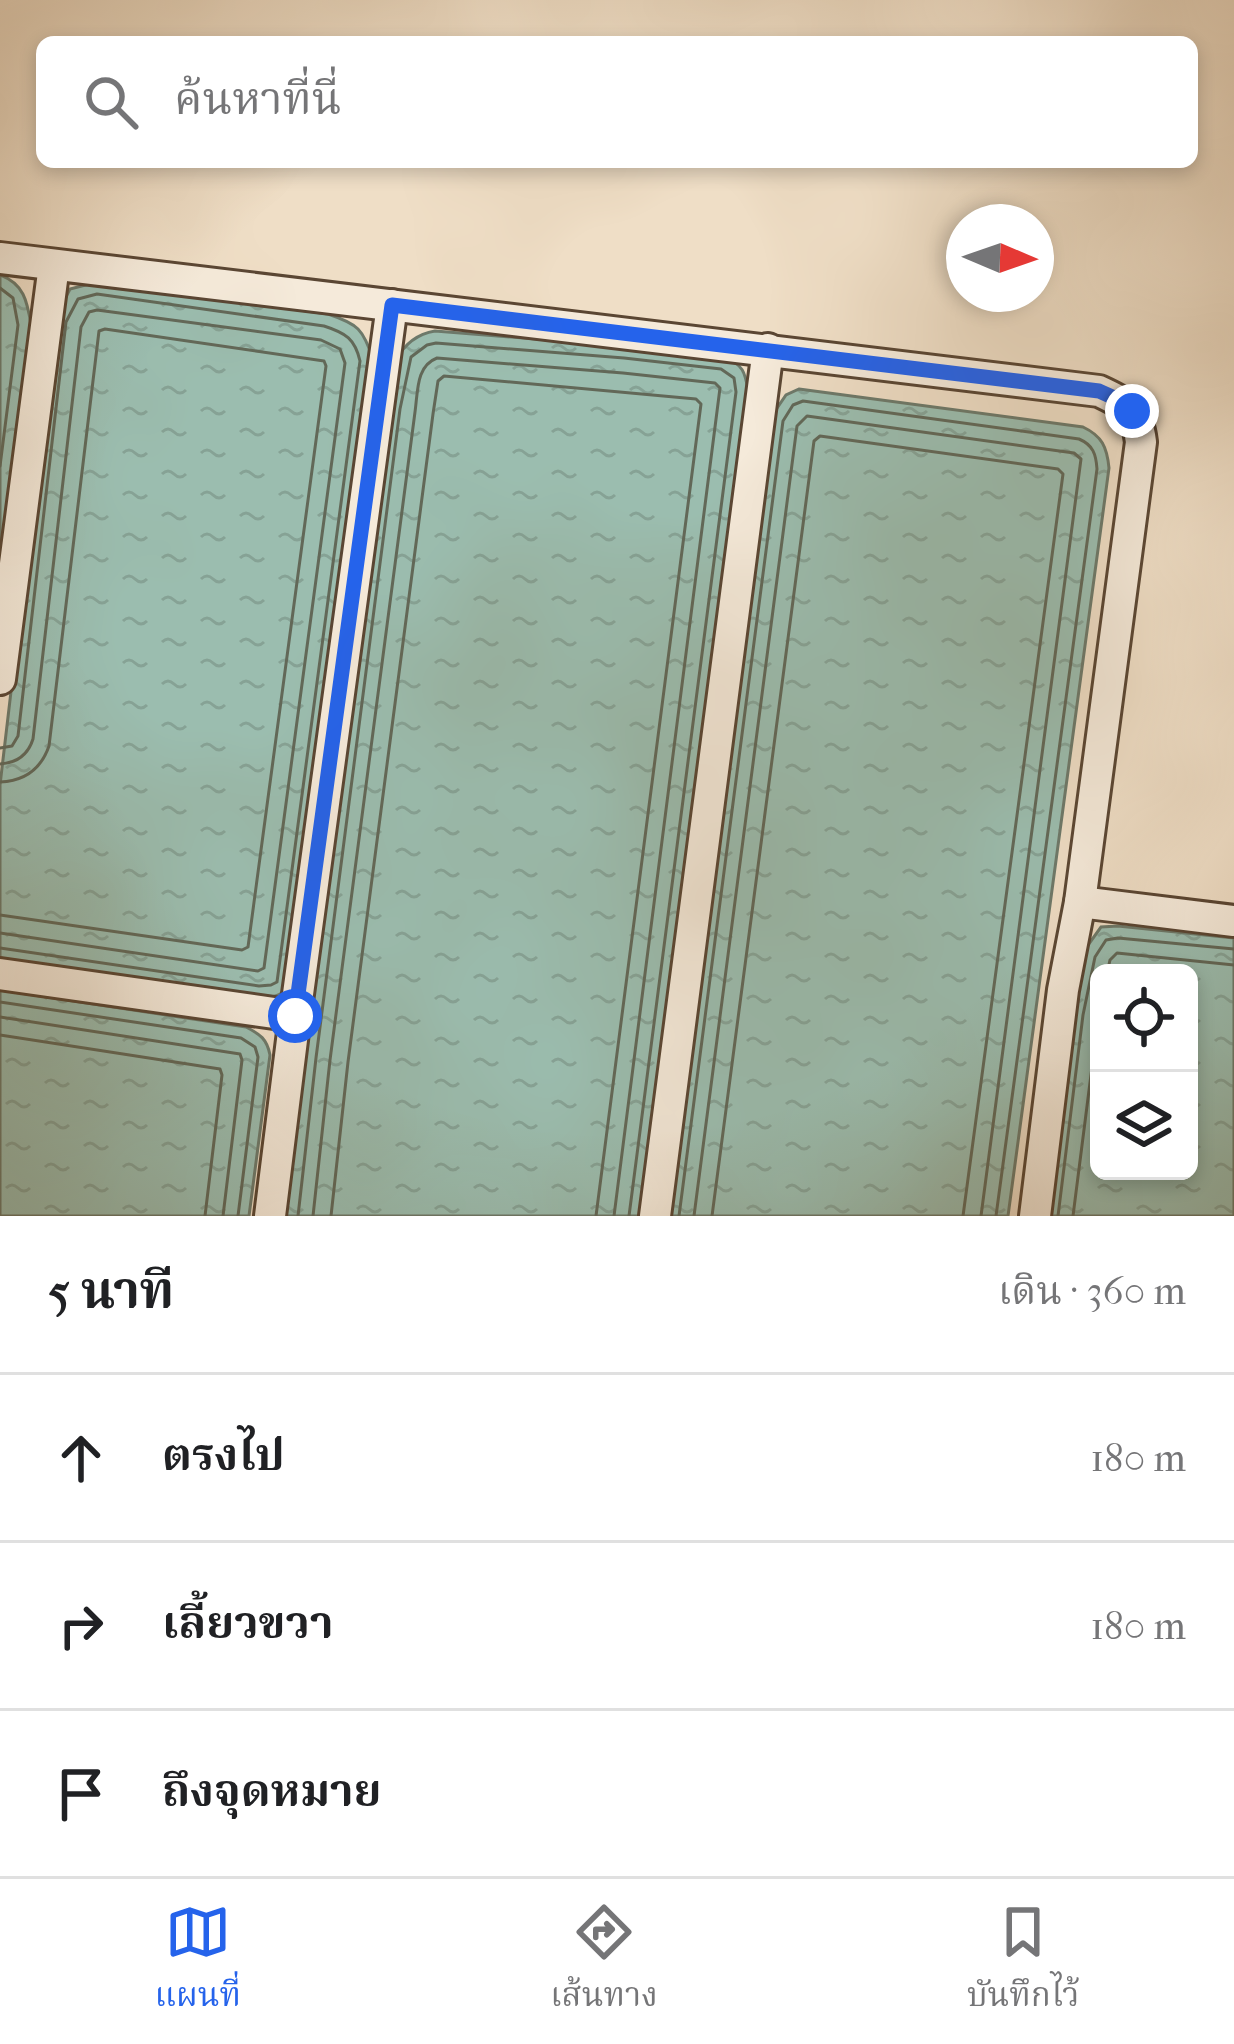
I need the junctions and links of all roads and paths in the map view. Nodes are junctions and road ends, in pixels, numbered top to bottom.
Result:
1 (0, 258) edge
2 (53, 265) junction
3 (392, 305) junction
4 (768, 349) junction
5 (0, 679) edge
6 (1080, 902) junction
7 (1234, 921) edge
8 (0, 974) edge
9 (295, 1016) junction
10 (270, 1216) edge
11 (655, 1216) edge
12 (1036, 1216) edge

1 - 2 lane
2 - 3 lane
2 - 5 lane
3 - 4 lane
3 - 9 lane
4 - 6 lane
4 - 11 lane
6 - 7 lane
6 - 12 lane
8 - 9 lane
9 - 10 lane

